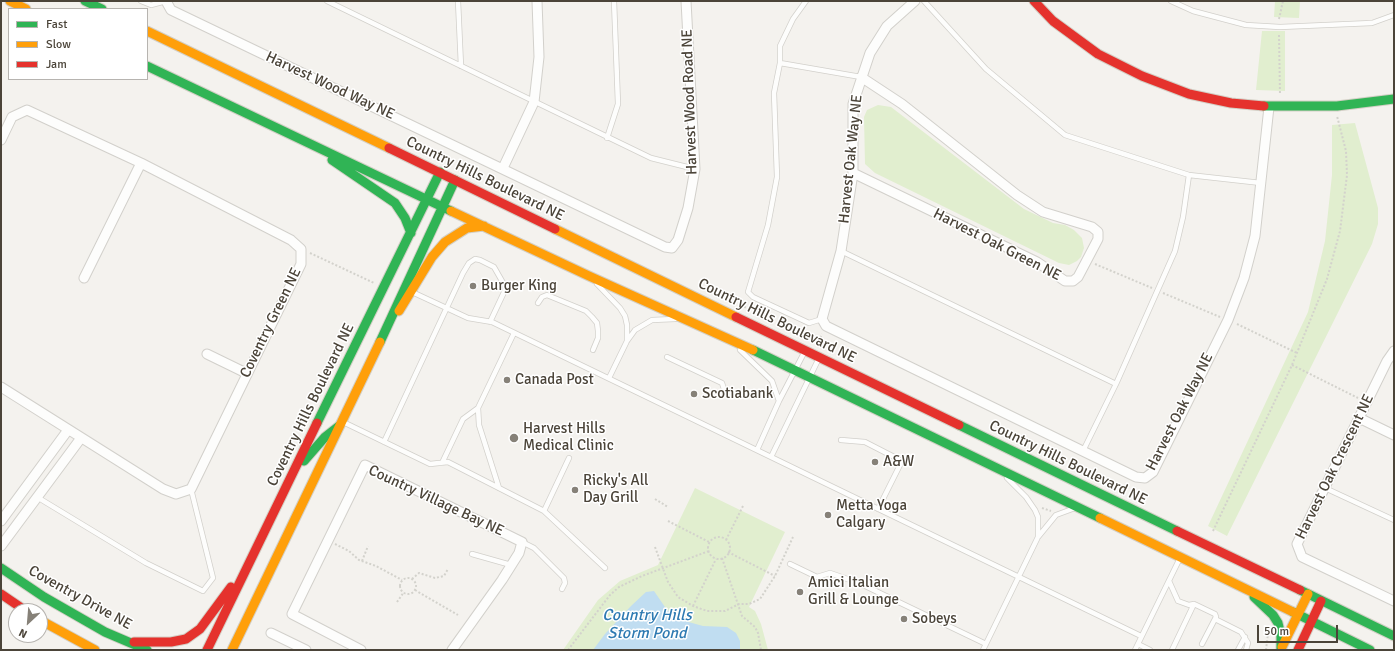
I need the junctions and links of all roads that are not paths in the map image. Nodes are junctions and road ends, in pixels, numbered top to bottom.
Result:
1 (10, 1) edge
2 (141, 1) edge
3 (166, 1) edge
4 (327, 1) edge
5 (458, 1) edge
6 (537, 1) edge
7 (614, 1) edge
8 (686, 1) edge
9 (806, 1) edge
10 (915, 1) edge
11 (924, 1) edge
12 (1034, 1) edge
13 (1171, 1) edge
14 (87, 2) edge
15 (24, 8) edge
16 (100, 8) edge
17 (1394, 15) edge
18 (148, 31) edge
19 (780, 63) junction
20 (148, 66) edge
21 (461, 66) junction
22 (862, 76) junction
23 (1394, 99) edge
24 (534, 102) junction
25 (1269, 107) junction
26 (296, 136) junction
27 (607, 138) junction
28 (1, 140) edge
29 (141, 163) junction
30 (503, 168) junction
31 (695, 169) junction
32 (440, 172) junction
33 (853, 172) junction
34 (1189, 175) junction
35 (455, 180) junction
36 (1261, 183) junction
37 (429, 198) junction
38 (443, 205) junction
39 (484, 226) junction
40 (411, 233) junction
41 (672, 248) joint
42 (841, 252) junction
43 (589, 276) junction
44 (84, 278) dead end
45 (412, 292) junction
46 (538, 303) dead end
47 (447, 310) junction
48 (682, 319) junction
49 (822, 319) junction
50 (389, 320) junction
51 (490, 322) junction
52 (514, 333) junction
53 (727, 338) junction
54 (627, 341) junction
55 (593, 350) dead end
56 (806, 351) junction
57 (1394, 351) edge
58 (207, 354) dead end
59 (666, 357) dead end
60 (819, 357) junction
61 (796, 370) junction
62 (246, 373) junction
63 (810, 377) junction
64 (609, 378) junction
65 (1116, 384) junction
66 (1, 387) edge
67 (725, 392) dead end
68 (779, 401) junction
69 (478, 408) junction
70 (1359, 418) junction
71 (343, 422) junction
72 (68, 430) junction
73 (1394, 435) edge
74 (81, 438) junction
75 (841, 440) dead end
76 (384, 442) junction
77 (757, 450) junction
78 (1083, 450) junction
79 (771, 457) junction
80 (569, 458) dead end
81 (442, 463) junction
82 (997, 468) junction
83 (293, 472) junction
84 (1324, 487) junction
85 (499, 488) junction
86 (191, 489) junction
87 (37, 497) junction
88 (1079, 507) junction
89 (878, 509) junction
90 (544, 511) junction
91 (1394, 520) edge
92 (1, 521) edge
93 (1038, 537) junction
94 (522, 542) junction
95 (1, 546) edge
96 (472, 554) dead end
97 (1181, 557) junction
98 (248, 563) junction
99 (790, 564) dead end
100 (511, 565) junction
101 (1, 568) edge
102 (605, 568) dead end
103 (1019, 577) junction
104 (1169, 581) junction
105 (1245, 588) junction
106 (562, 589) dead end
107 (1, 594) edge
108 (1308, 594) junction
109 (1321, 601) junction
110 (1394, 602) edge
111 (14, 603) edge
112 (1194, 604) junction
113 (1298, 615) junction
114 (1215, 619) junction
115 (1312, 621) junction
116 (48, 624) edge
117 (271, 632) dead end
118 (1141, 636) junction
119 (1394, 636) edge
120 (1245, 637) junction
121 (129, 642) junction
122 (986, 644) junction
123 (1138, 644) junction
124 (1202, 644) dead end
125 (1281, 649) edge
126 (95, 650) edge
127 (147, 650) edge
128 (207, 650) edge
129 (232, 650) edge
130 (306, 650) edge
131 (361, 650) edge
132 (452, 650) edge
133 (983, 650) edge
134 (1135, 650) edge
135 (1150, 650) edge
136 (1172, 650) edge
137 (1238, 650) edge
138 (1246, 650) edge
139 (1298, 650) edge
140 (1370, 650) edge

1 - 15 main road
2 - 3 lane
3 - 30 street, Harvest Wood Way NE
4 - 21 lane
5 - 21 lane
6 - 24 street
7 - 27 lane
8 - 31 street, Harvest Wood Road NE
9 - 19 lane
10 - 22 street, Harvest Oak Way NE
11 - 34 lane
12 - 25 main road
13 - 17 lane
14 - 16 main road
18 - 32 main road, Country Hills Boulevard NE
19 - 22 lane
19 - 49 lane
20 - 26 main road
21 - 24 lane
22 - 33 street, Harvest Oak Way NE
22 - 33 street, Harvest Oak Green NE
23 - 25 main road
24 - 27 lane
24 - 30 street
25 - 36 street, Harvest Oak Way NE
26 - 37 main road
26 - 40 main road
27 - 31 lane
28 - 29 street, Coventry Green NE
29 - 44 street
29 - 62 street, Coventry Green NE
30 - 41 street, Harvest Wood Way NE
31 - 41 street, Harvest Wood Road NE
32 - 35 main road, Country Hills Boulevard NE
32 - 37 main road, Coventry Hills Boulevard NE
33 - 42 street, Harvest Oak Way NE
34 - 36 lane
34 - 65 lane
35 - 38 main road
35 - 56 main road, Country Hills Boulevard NE
36 - 78 street, Harvest Oak Way NE
37 - 38 main road
37 - 40 main road, Coventry Hills Boulevard NE
38 - 39 main road
38 - 50 main road
39 - 43 main road
39 - 45 main road
40 - 83 main road, Coventry Hills Boulevard NE
42 - 49 street, Harvest Oak Way NE
42 - 65 lane
43 - 48 main road
43 - 54 lane
45 - 47 lane
45 - 50 main road
46 - 55 lane
47 - 51 lane
47 - 51 lane
47 - 76 lane
48 - 53 main road
48 - 54 lane
49 - 78 street, Harvest Oak Way NE
50 - 71 main road
51 - 52 lane
52 - 64 lane
52 - 69 lane
53 - 61 main road
53 - 68 lane
54 - 64 lane
56 - 60 main road, Country Hills Boulevard NE
56 - 61 lane
57 - 70 street, Harvest Oak Crescent NE
58 - 62 street
59 - 67 lane
60 - 63 lane
60 - 108 main road, Country Hills Boulevard NE
61 - 63 main road
61 - 68 lane
62 - 86 street, Coventry Green NE
63 - 79 lane
63 - 82 main road
64 - 77 lane
65 - 78 lane
66 - 72 street
68 - 77 lane
69 - 81 lane
69 - 85 lane
70 - 73 street
70 - 84 street, Harvest Oak Crescent NE
71 - 76 lane
71 - 83 main road
71 - 129 main road
72 - 74 street
72 - 92 street
74 - 86 street
74 - 87 street
75 - 89 lane
76 - 81 lane
77 - 79 lane
79 - 89 lane
80 - 90 lane
81 - 85 lane
82 - 88 main road
82 - 93 lane
83 - 98 main road, Coventry Hills Boulevard NE
84 - 91 lane
84 - 110 street, Harvest Oak Crescent NE
85 - 90 lane
86 - 87 lane
87 - 95 street
88 - 93 lane
88 - 97 main road
89 - 103 lane
90 - 102 lane
93 - 103 lane
94 - 100 street, Country Village Bay NE
94 - 106 lane
94 - 131 street, Country Village Bay NE
96 - 100 lane
97 - 104 lane
97 - 105 main road
98 - 121 main road
98 - 128 main road, Coventry Hills Boulevard NE
99 - 122 lane
100 - 132 street, Country Village Bay NE
101 - 121 main road, Coventry Drive NE
103 - 118 lane
103 - 122 lane
104 - 112 lane
104 - 118 lane
105 - 113 main road
105 - 125 main road
107 - 111 main road
108 - 109 main road, Country Hills Boulevard NE
108 - 113 main road
109 - 115 main road
109 - 119 main road, Country Hills Boulevard NE
112 - 114 lane
112 - 136 lane
113 - 115 main road
113 - 125 main road
114 - 120 lane
114 - 124 lane
115 - 139 main road
115 - 140 main road
116 - 126 main road
117 - 130 street
118 - 123 lane
120 - 137 lane
120 - 138 lane
121 - 127 main road, Coventry Drive NE
122 - 133 lane
123 - 134 lane
123 - 135 lane

